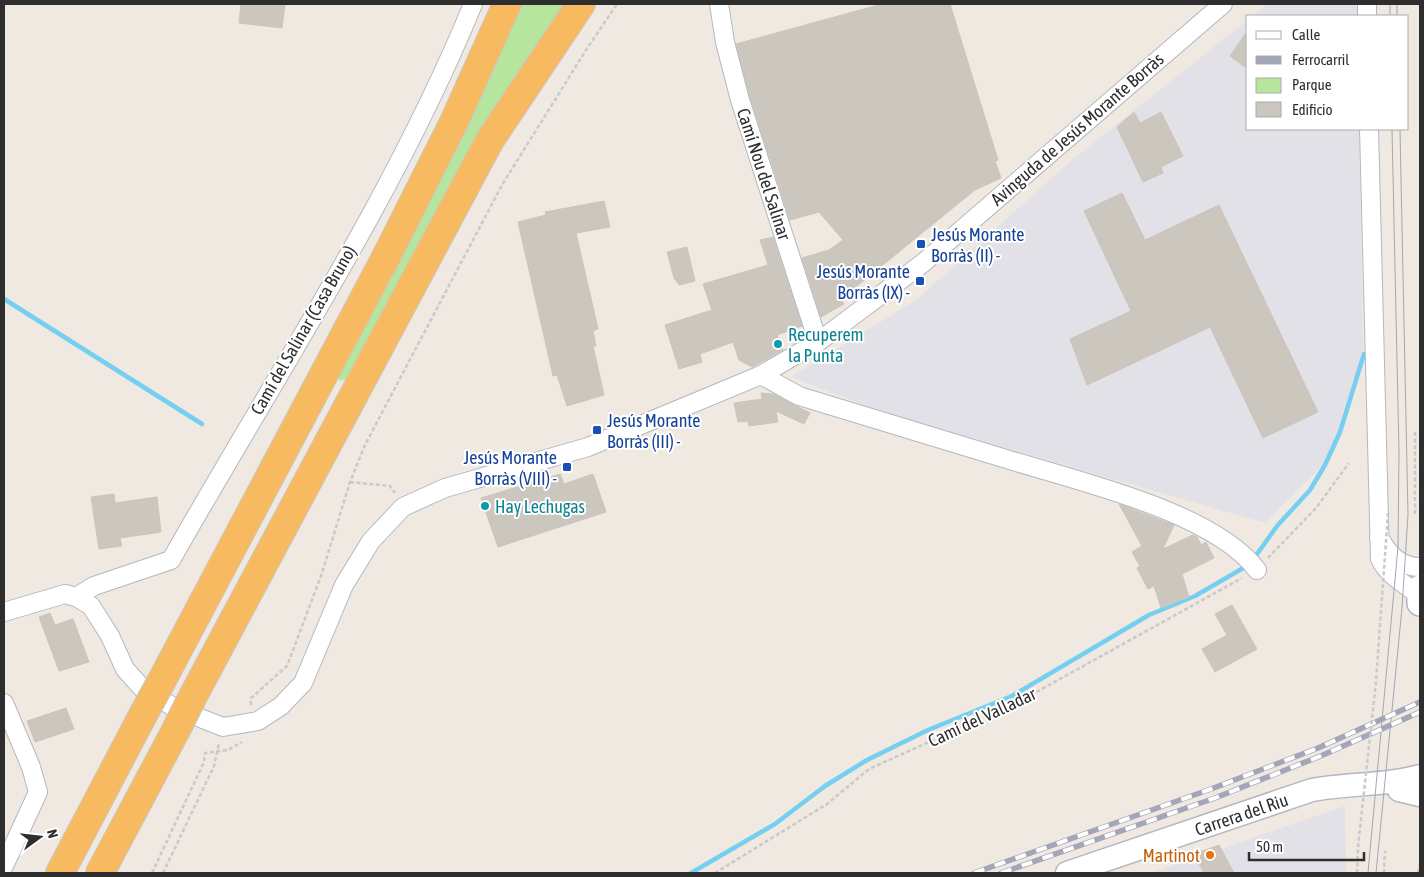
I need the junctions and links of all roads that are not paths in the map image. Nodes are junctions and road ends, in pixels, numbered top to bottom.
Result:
1 (474, 4) edge
2 (582, 4) edge
3 (718, 4) edge
4 (1223, 4) edge
5 (505, 9) edge
6 (1370, 130) edge
7 (818, 342) junction
8 (761, 375) junction
9 (1378, 537) junction
10 (1420, 568) edge
11 (1256, 570) road end
12 (1420, 596) edge
13 (76, 597) junction
14 (4, 612) edge
15 (4, 703) edge
16 (1420, 776) edge
17 (1360, 785) junction
18 (1409, 788) edge
19 (1420, 795) edge
20 (4, 866) edge
21 (60, 873) edge
22 (100, 873) edge
23 (1067, 873) edge

1 - 13 street, Camí del Salinar (Casa Bruno)
2 - 22 highway, bridge
3 - 7 street, Camí Nou del Salinar
4 - 7 street, Avinguda de Jesús Morante Borràs
5 - 21 highway, bridge
6 - 9 street
7 - 8 street, Avinguda de Jesús Morante Borràs
8 - 11 street
8 - 13 street, Avinguda de Jesús Morante Borràs
9 - 10 street
9 - 12 street
13 - 14 street
15 - 20 street
16 - 17 street, Carrera del Riu
17 - 18 street, Carrera del Riu
17 - 23 street, Carrera del Riu
18 - 19 street, Carrera del Riu

